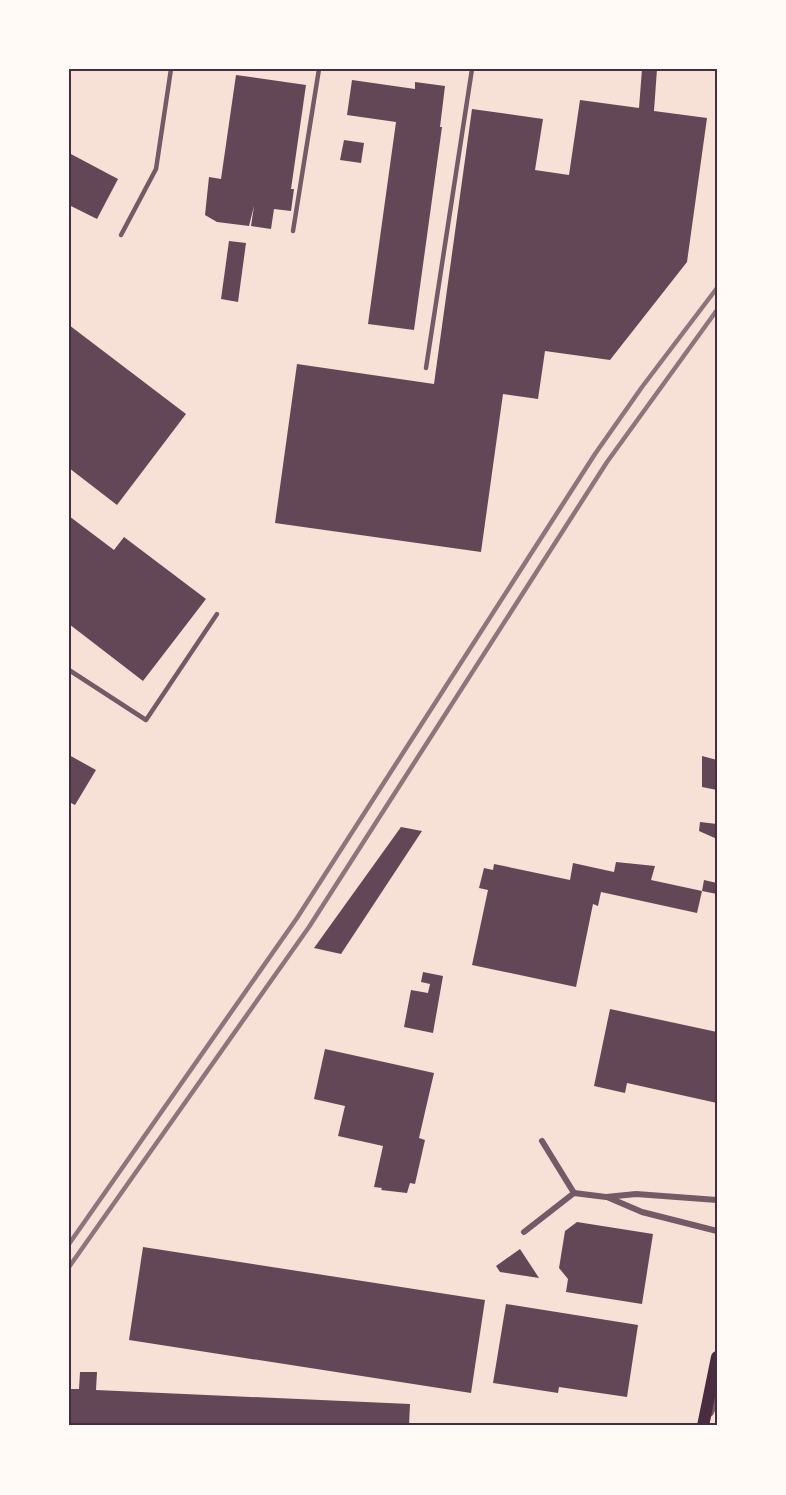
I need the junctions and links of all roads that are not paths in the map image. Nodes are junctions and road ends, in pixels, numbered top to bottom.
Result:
1 (171, 69) edge
2 (319, 69) edge
3 (472, 69) edge
4 (293, 231) dead end
5 (121, 235) dead end
6 (426, 368) dead end
7 (217, 614) dead end
8 (69, 670) edge
9 (542, 1141) dead end
10 (574, 1193) junction
11 (606, 1197) junction
12 (717, 1200) edge
13 (717, 1231) edge
14 (524, 1232) dead end
15 (717, 1357) edge
16 (717, 1394) edge
17 (703, 1426) edge

1 - 5 lane
2 - 4 lane
3 - 6 lane
7 - 8 lane
9 - 10 street
10 - 11 street
10 - 14 street
11 - 12 street
11 - 13 street
15 - 17 main road
16 - 17 street

